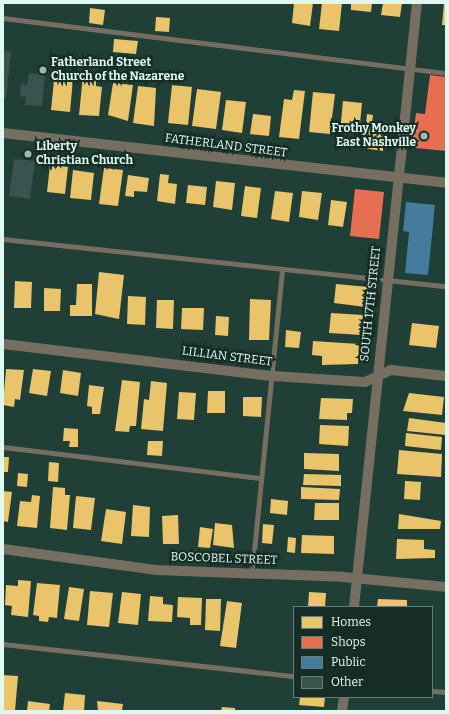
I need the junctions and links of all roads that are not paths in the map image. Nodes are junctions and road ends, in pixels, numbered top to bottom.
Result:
1 (417, 3) edge
2 (3, 18) edge
3 (409, 69) junction
4 (446, 73) edge
5 (3, 133) edge
6 (396, 180) junction
7 (446, 183) edge
8 (3, 239) edge
9 (282, 269) junction
10 (386, 280) junction
11 (446, 286) edge
12 (3, 344) edge
13 (377, 375) junction
14 (273, 376) junction
15 (446, 376) edge
16 (3, 447) edge
17 (261, 478) junction
18 (3, 549) edge
19 (252, 571) junction
20 (357, 578) junction
21 (446, 586) edge
22 (354, 606) edge
23 (3, 644) edge
24 (293, 676) edge
25 (433, 691) edge
26 (446, 692) edge
27 (344, 698) edge
28 (342, 711) edge

1 - 3 street, SOUTH 17TH STREET
2 - 3 lane
3 - 4 lane
3 - 6 street, SOUTH 17TH STREET
5 - 6 street, FATHERLAND STREET
6 - 7 street, FATHERLAND STREET
6 - 10 street, SOUTH 17TH STREET
8 - 9 lane
9 - 10 lane
9 - 14 lane
10 - 11 lane
10 - 13 street, SOUTH 17TH STREET
12 - 14 street, LILLIAN STREET
13 - 14 street, LILLIAN STREET
13 - 15 street, LILLIAN STREET
13 - 20 street, SOUTH 17TH STREET
14 - 17 lane
16 - 17 lane
17 - 19 lane
18 - 19 street, BOSCOBEL STREET
19 - 20 street, BOSCOBEL STREET
20 - 21 street, BOSCOBEL STREET
20 - 22 street, SOUTH 17TH STREET
23 - 24 lane
25 - 26 lane
27 - 28 street

